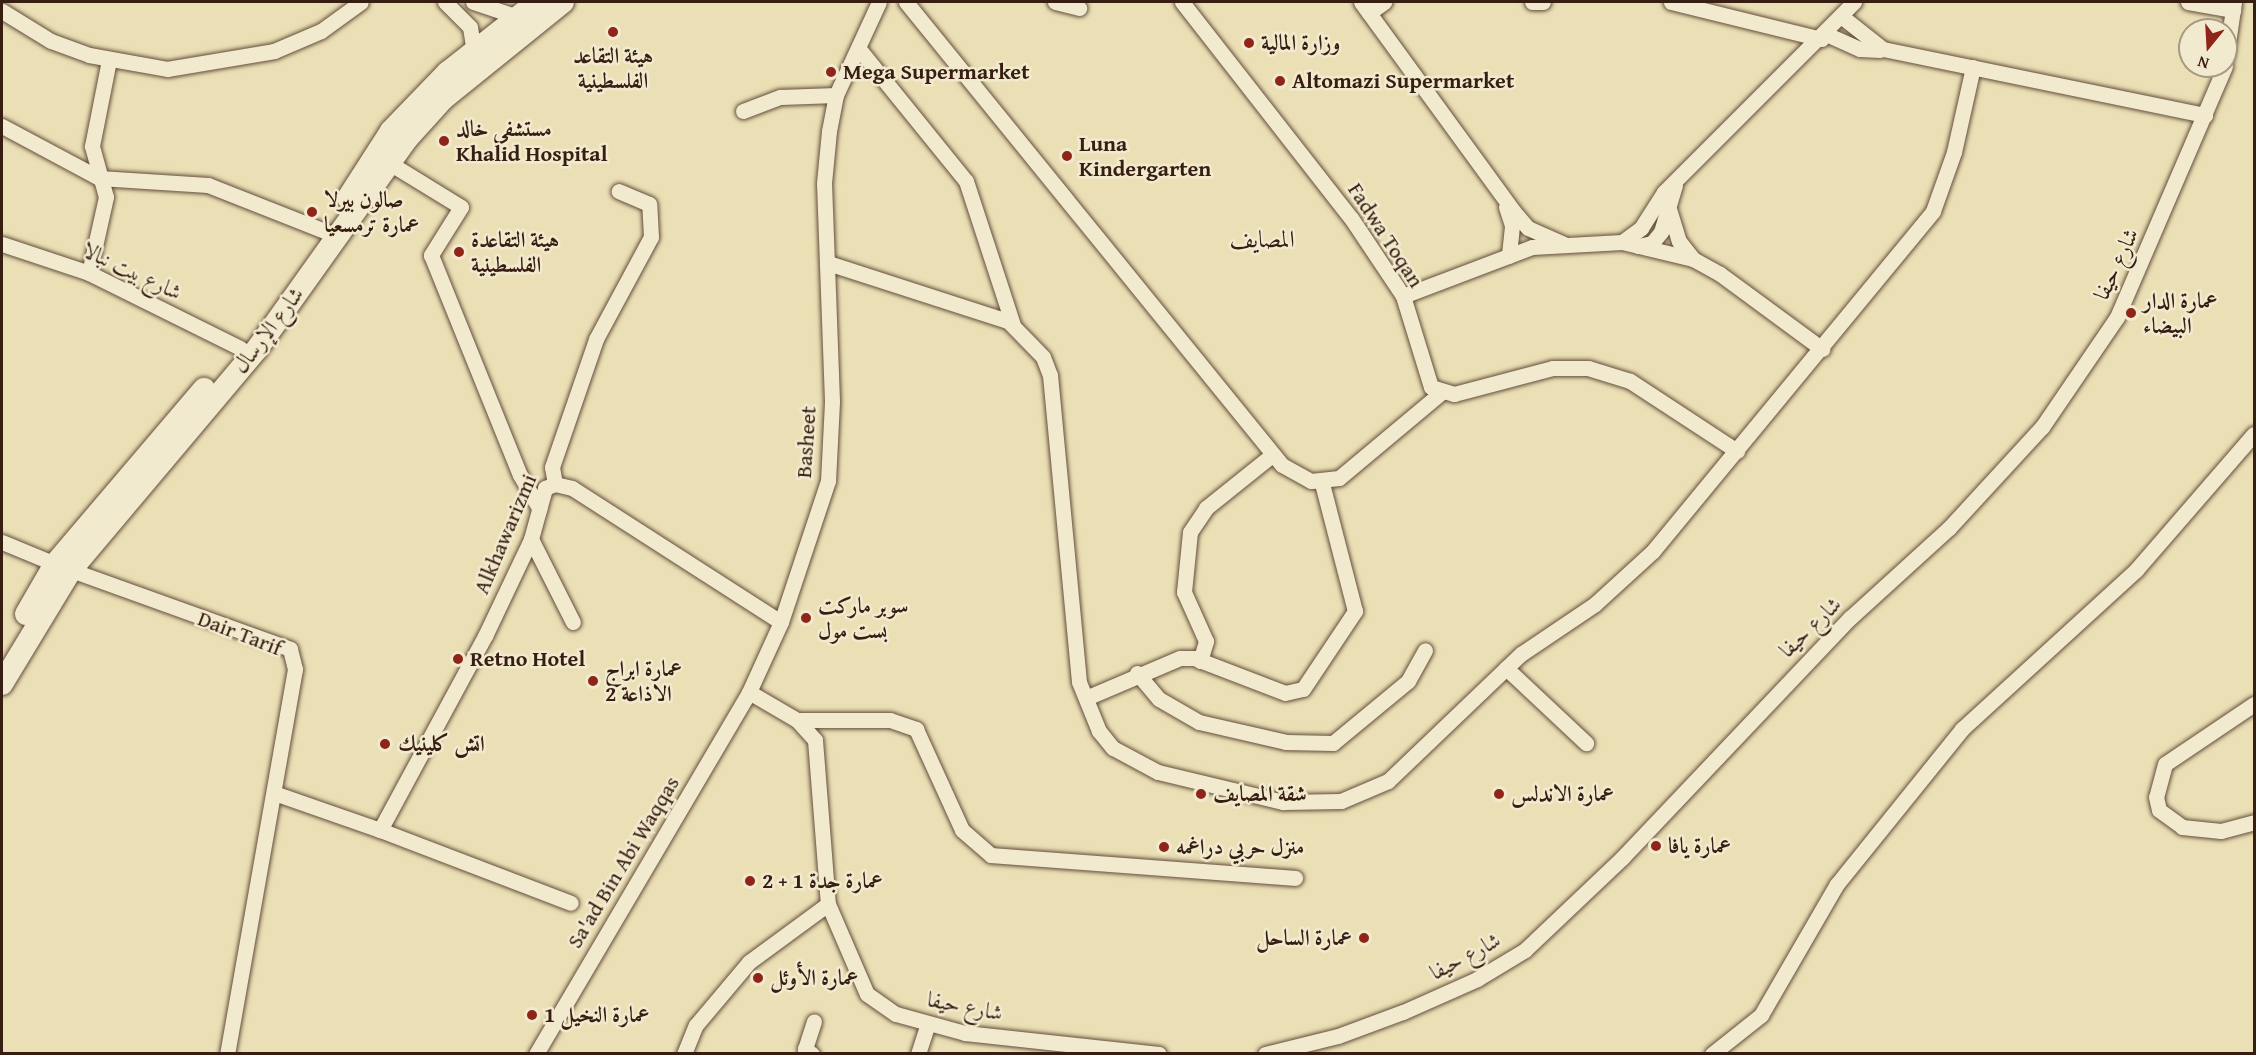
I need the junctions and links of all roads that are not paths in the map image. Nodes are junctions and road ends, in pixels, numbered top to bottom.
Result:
1 (361, 2) edge
2 (445, 2) edge
3 (473, 2) edge
4 (537, 2) edge
5 (563, 2) edge
6 (879, 2) edge
7 (906, 2) edge
8 (1055, 2) edge
9 (1182, 2) edge
10 (1384, 2) edge
11 (1532, 2) edge
12 (1543, 2) edge
13 (1671, 2) edge
14 (1854, 2) edge
15 (2188, 2) edge
16 (2234, 6) edge
17 (1365, 7) edge
18 (1078, 8) dead end
19 (2, 11) edge
20 (1841, 16) junction
21 (518, 17) junction
22 (1824, 36) junction
23 (859, 49) junction
24 (1883, 49) junction
25 (474, 52) junction
26 (109, 60) junction
27 (1973, 66) junction
28 (2220, 78) edge
29 (836, 95) junction
30 (743, 111) dead end
31 (2205, 115) junction
32 (2, 126) edge
33 (392, 164) junction
34 (99, 178) junction
35 (1676, 182) junction
36 (619, 190) dead end
37 (1504, 198) junction
38 (1668, 207) junction
39 (325, 231) junction
40 (1622, 242) junction
41 (2, 244) edge
42 (1638, 246) junction
43 (1569, 247) junction
44 (1509, 256) junction
45 (1693, 259) junction
46 (828, 263) junction
47 (89, 273) junction
48 (1403, 296) junction
49 (1014, 325) junction
50 (1822, 349) junction
51 (245, 351) junction
52 (1442, 392) junction
53 (2254, 434) edge
54 (1737, 451) junction
55 (1272, 455) junction
56 (1322, 483) junction
57 (555, 484) junction
58 (540, 509) junction
59 (531, 539) junction
60 (2, 542) edge
61 (63, 567) junction
62 (573, 622) dead end
63 (781, 622) junction
64 (1425, 650) dead end
65 (2, 654) edge
66 (1200, 661) junction
67 (1506, 668) junction
68 (1137, 673) junction
69 (2, 684) edge
70 (749, 692) junction
71 (1086, 698) junction
72 (2254, 704) edge
73 (797, 720) junction
74 (1586, 742) dead end
75 (274, 793) junction
76 (2254, 822) edge
77 (380, 830) junction
78 (1295, 878) dead end
79 (571, 903) dead end
80 (828, 904) junction
81 (814, 1021) dead end
82 (928, 1024) junction
83 (1102, 1050) edge
84 (227, 1053) edge
85 (536, 1053) edge
86 (684, 1053) edge
87 (812, 1053) edge
88 (918, 1053) edge
89 (1159, 1053) edge
90 (1265, 1053) edge
91 (1712, 1053) edge

1 - 26 street
2 - 25 street
3 - 21 street
4 - 21 main road, شارع الإرسال
5 - 33 main road, شارع الإرسال
6 - 23 street, Basheet
7 - 55 street
8 - 18 street
9 - 48 street, Fadwa Toqan
10 - 17 street
11 - 12 street
13 - 22 street
14 - 20 street
15 - 16 street
17 - 37 street
19 - 26 street
20 - 22 street
20 - 24 street
21 - 25 main road, شارع الإرسال
22 - 24 street
22 - 35 street
23 - 29 street, Basheet
23 - 49 street
24 - 27 street
25 - 39 main road, شارع الإرسال
26 - 34 street
27 - 31 street
27 - 50 street
28 - 31 street, شارع حيفا
29 - 30 street
29 - 46 street, Basheet
31 - 90 street, شارع حيفا
32 - 34 street
33 - 51 main road, شارع الإرسال
33 - 58 street
34 - 39 street
34 - 47 street
35 - 38 street
35 - 40 street
36 - 57 street, Alkhawarizmi
37 - 43 street
37 - 44 street
38 - 42 street
38 - 45 street
39 - 51 main road, شارع الإرسال
40 - 42 street
40 - 43 street
41 - 47 street, شارع بيت نبالا
42 - 45 street
43 - 44 street
44 - 48 street
45 - 50 street
46 - 49 street
46 - 63 street, Basheet
47 - 51 street, شارع بيت نبالا
48 - 52 street, Fadwa Toqan
49 - 71 street
50 - 54 street
51 - 61 main road, شارع الإرسال
52 - 54 street
52 - 56 street
53 - 91 street
54 - 67 street
55 - 56 street
55 - 66 street
56 - 66 street
57 - 58 street, Alkhawarizmi
57 - 63 street
58 - 59 street, Alkhawarizmi
59 - 62 street
59 - 77 street, Alkhawarizmi
60 - 61 street
61 - 65 main road, شارع الإرسال
61 - 69 main road, شارع الإرسال
61 - 75 street, Dair Tarif
63 - 70 street, Basheet
64 - 68 street
66 - 68 street
67 - 71 street
67 - 74 street
68 - 71 street
70 - 73 street
70 - 85 street, Sa'ad Bin Abi Waqqas
72 - 76 street
73 - 78 street
73 - 80 street, شارع حيفا
75 - 77 street
75 - 84 street
77 - 79 street
80 - 82 street, شارع حيفا
80 - 86 street
81 - 87 street
82 - 83 street, شارع حيفا
82 - 88 street
83 - 89 street, شارع حيفا

